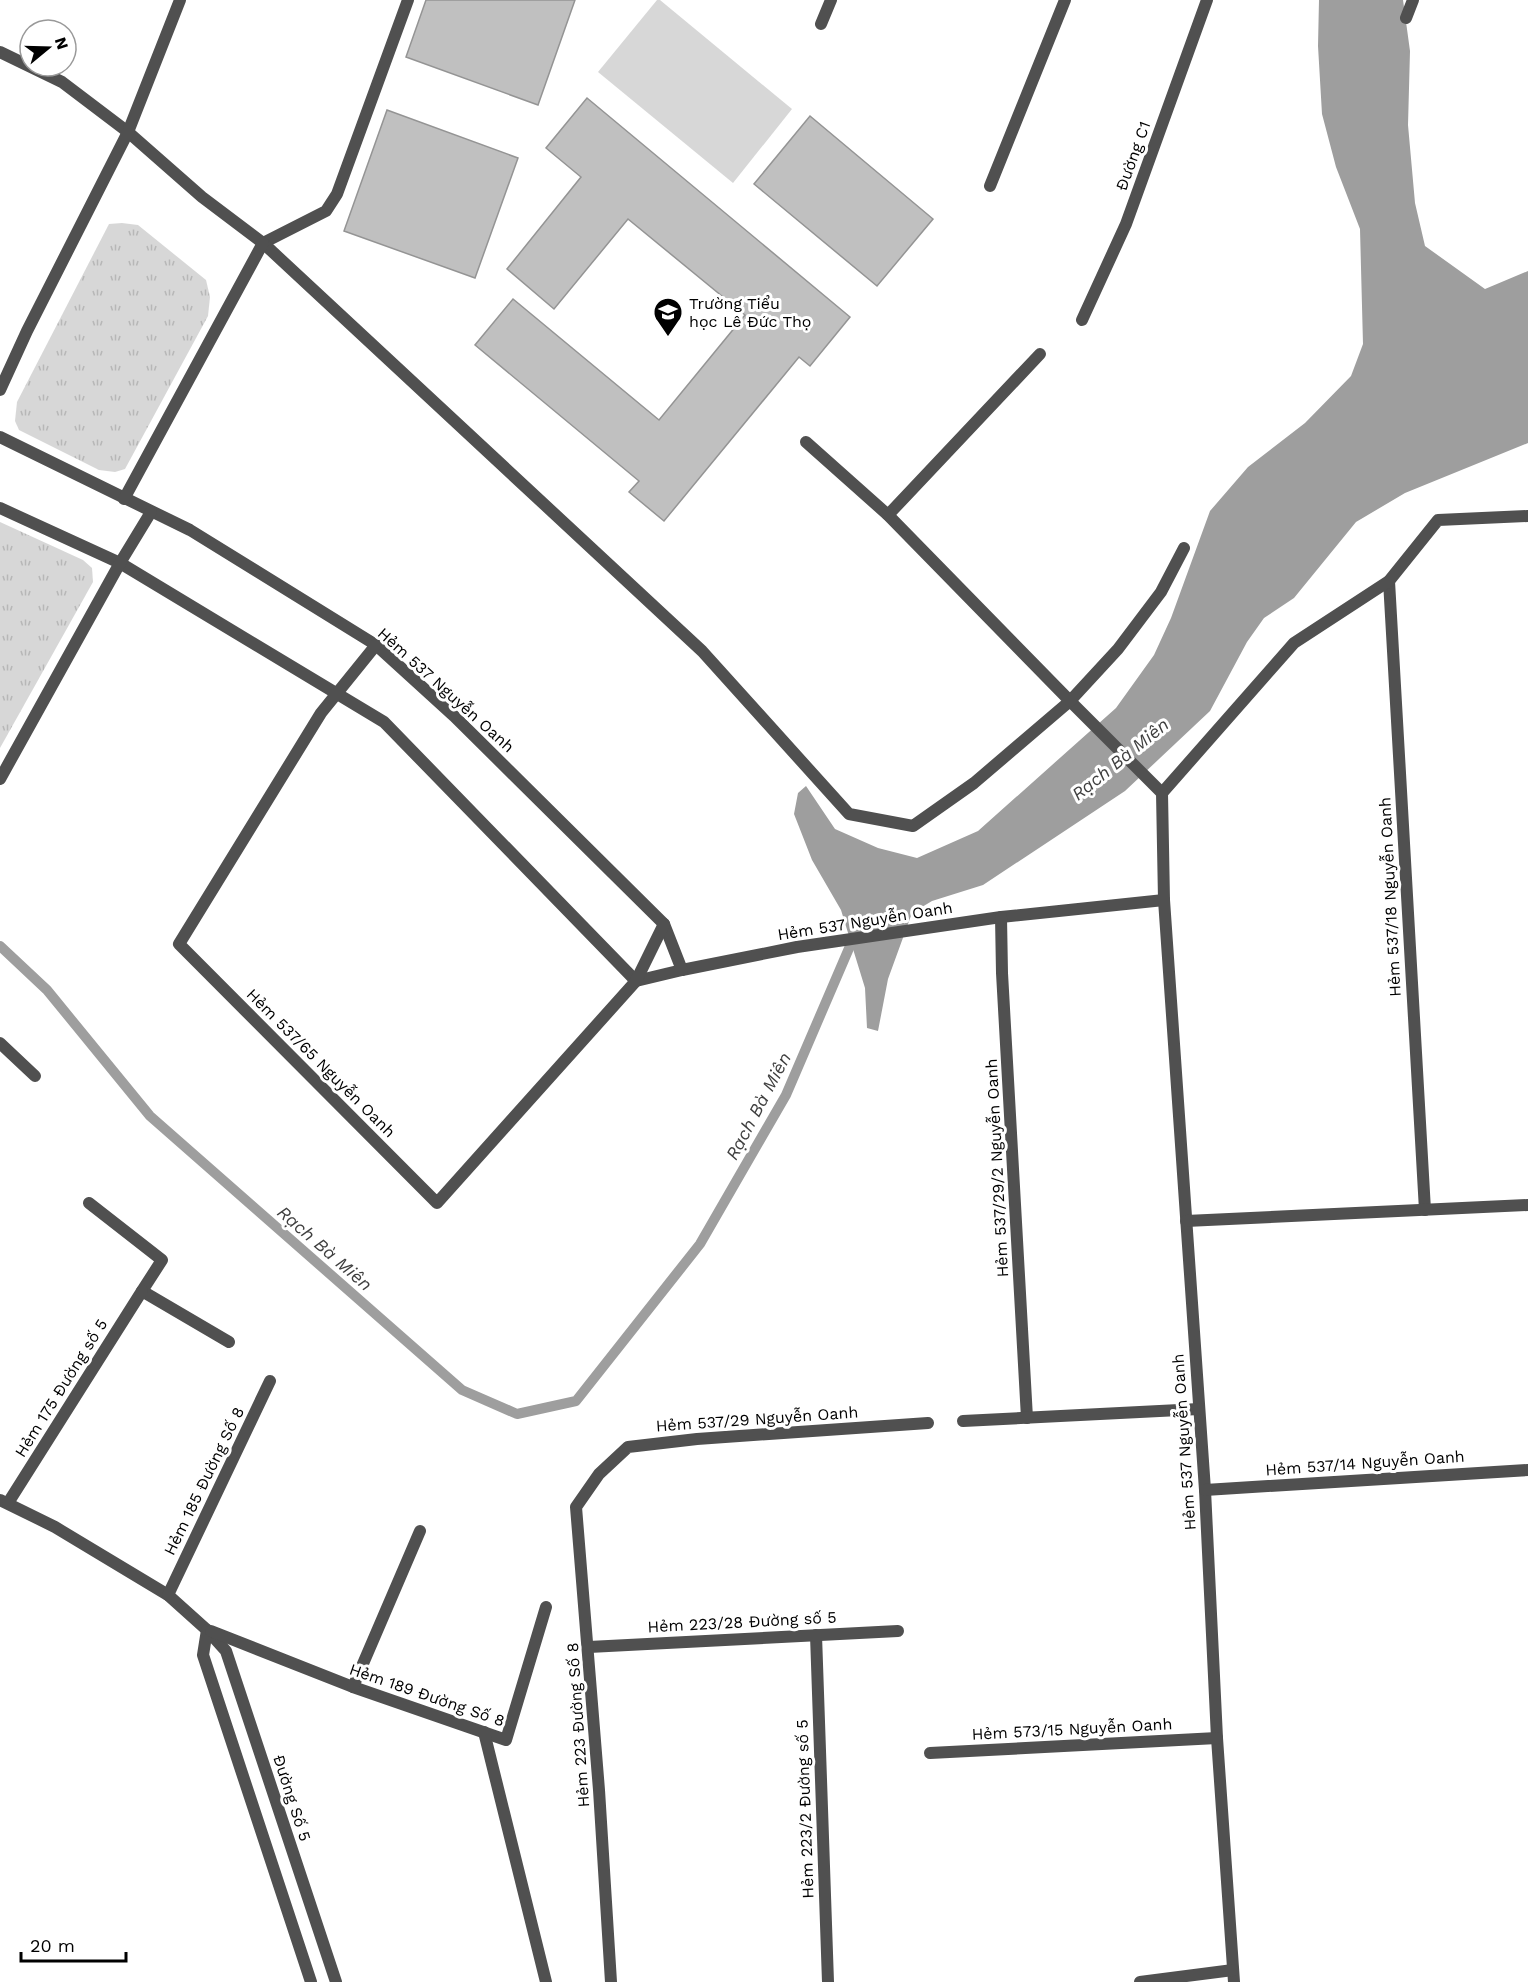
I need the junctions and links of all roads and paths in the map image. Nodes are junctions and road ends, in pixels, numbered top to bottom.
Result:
1 (180, 0) edge
2 (408, 0) edge
3 (831, 0) edge
4 (1065, 0) edge
5 (1207, 0) edge
6 (1413, 0) edge
7 (1406, 18) dead end
8 (821, 24) dead end
9 (0, 52) edge
10 (129, 132) junction
11 (990, 186) dead end
12 (263, 243) junction
13 (1082, 320) dead end
14 (1040, 354) dead end
15 (0, 390) edge
16 (0, 437) edge
17 (806, 442) dead end
18 (124, 499) junction
19 (0, 508) edge
20 (151, 512) junction
21 (888, 515) junction
22 (1528, 516) edge
23 (1184, 548) dead end
24 (120, 563) junction
25 (1389, 581) junction
26 (376, 645) junction
27 (336, 693) junction
28 (1070, 701) junction
29 (0, 779) edge
30 (1162, 794) junction
31 (1164, 900) junction
32 (1001, 916) junction
33 (664, 924) junction
34 (682, 970) junction
35 (636, 981) junction
36 (0, 1042) edge
37 (35, 1076) dead end
38 (89, 1203) dead end
39 (1528, 1205) edge
40 (1425, 1210) junction
41 (1186, 1221) junction
42 (142, 1291) junction
43 (229, 1342) dead end
44 (270, 1381) dead end
45 (1199, 1409) junction
46 (1027, 1418) junction
47 (963, 1421) dead end
48 (928, 1423) dead end
49 (1528, 1470) edge
50 (599, 1474) joint
51 (1205, 1490) junction
52 (4, 1502) edge
53 (420, 1531) dead end
54 (168, 1595) junction
55 (546, 1607) dead end
56 (207, 1630) junction
57 (898, 1631) dead end
58 (816, 1635) junction
59 (589, 1647) junction
60 (353, 1687) junction
61 (484, 1732) junction
62 (1217, 1738) junction
63 (930, 1754) dead end
64 (1234, 1976) edge
65 (311, 1982) edge
66 (336, 1982) edge
67 (546, 1982) edge
68 (611, 1982) edge
69 (828, 1982) edge
70 (1140, 1982) edge

1 - 10 street
2 - 12 street
3 - 8 street
4 - 11 street
5 - 13 street, Đường C1
6 - 7 street
9 - 10 street
10 - 12 street
10 - 15 street
12 - 18 street
12 - 28 street
14 - 21 street
16 - 18 street, Hẻm 537 Nguyễn Oanh
17 - 21 street
18 - 20 street, Hẻm 537 Nguyễn Oanh
19 - 24 street
20 - 24 street
20 - 26 street, Hẻm 537 Nguyễn Oanh
21 - 28 street
22 - 25 street
23 - 28 street
24 - 27 street
24 - 29 street
25 - 30 street
25 - 40 street, Hẻm 537/18 Nguyễn Oanh
26 - 27 street, Hẻm 537/65 Nguyễn Oanh
26 - 33 street, Hẻm 537 Nguyễn Oanh
27 - 35 street
27 - 35 street, Hẻm 537/65 Nguyễn Oanh
28 - 30 street
30 - 31 street, Hẻm 537 Nguyễn Oanh
31 - 32 street
31 - 41 street, Hẻm 537 Nguyễn Oanh
32 - 34 street, Hẻm 537 Nguyễn Oanh
32 - 46 street, Hẻm 537/29/2 Nguyễn Oanh
33 - 34 street, Hẻm 537 Nguyễn Oanh
33 - 35 street, Hẻm 537/65 Nguyễn Oanh
34 - 35 street, Hẻm 537 Nguyễn Oanh
36 - 37 street
38 - 42 street, Hẻm 175 Đường số 5
39 - 40 street
40 - 41 street
41 - 45 street, Hẻm 537 Nguyễn Oanh
42 - 43 street
42 - 52 street, Hẻm 175 Đường số 5
44 - 54 street, Hẻm 185 Đường Số 8
45 - 46 street
45 - 51 street, Hẻm 537 Nguyễn Oanh
46 - 47 street
48 - 50 street, Hẻm 537/29 Nguyễn Oanh
49 - 51 street, Hẻm 537/14 Nguyễn Oanh
50 - 59 street, Hẻm 223 Đường Số 8
51 - 62 street, Hẻm 537 Nguyễn Oanh
52 - 54 street, Đường Số 5
53 - 60 street
54 - 56 street, Đường Số 5
55 - 61 street, Hẻm 189 Đường Số 8
56 - 60 street, Hẻm 189 Đường Số 8
56 - 65 street
56 - 66 street, Đường Số 5
57 - 58 street, Hẻm 223/28 Đường số 5
58 - 59 street, Hẻm 223/28 Đường số 5
58 - 69 street, Hẻm 223/2 Đường số 5
59 - 68 street, Hẻm 223 Đường Số 8
60 - 61 street, Hẻm 189 Đường Số 8
61 - 67 street
62 - 63 street, Hẻm 573/15 Nguyễn Oanh
62 - 64 street, Hẻm 537 Nguyễn Oanh
64 - 70 street

